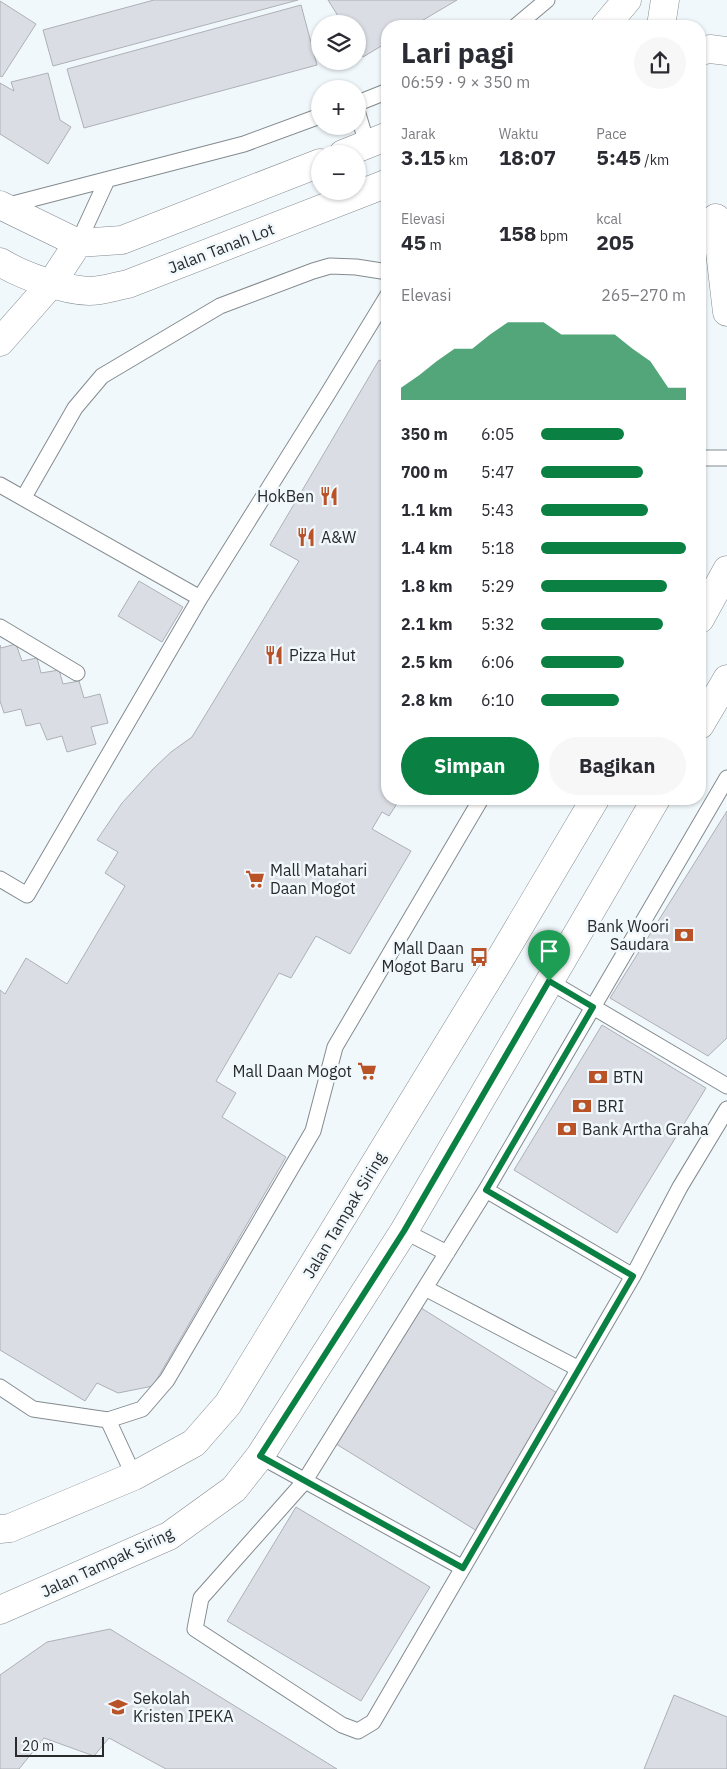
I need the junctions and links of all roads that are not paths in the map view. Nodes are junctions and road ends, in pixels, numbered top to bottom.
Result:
1 (547, 0) edge
2 (627, 0) edge
3 (665, 0) edge
4 (523, 20) edge
5 (610, 20) edge
6 (662, 20) edge
7 (706, 50) edge
8 (727, 50) edge
9 (381, 94) edge
10 (366, 99) edge
11 (311, 119) edge
12 (311, 166) edge
13 (107, 180) junction
14 (381, 186) edge
15 (2, 206) edge
16 (714, 216) edge
17 (78, 243) junction
18 (0, 262) edge
19 (381, 271) edge
20 (51, 284) junction
21 (381, 307) edge
22 (727, 312) edge
23 (0, 342) edge
24 (706, 458) edge
25 (727, 458) edge
26 (0, 485) edge
27 (24, 497) junction
28 (727, 570) edge
29 (200, 598) junction
30 (706, 608) edge
31 (0, 627) edge
32 (77, 673) dead end
33 (727, 679) edge
34 (706, 715) edge
35 (727, 778) edge
36 (477, 805) edge
37 (591, 805) edge
38 (652, 805) edge
39 (0, 879) edge
40 (549, 981) junction
41 (593, 1007) junction
42 (727, 1086) edge
43 (727, 1109) edge
44 (486, 1190) junction
45 (404, 1231) junction
46 (447, 1253) junction
47 (633, 1276) junction
48 (426, 1288) junction
49 (579, 1370) junction
50 (0, 1387) edge
51 (108, 1420) junction
52 (260, 1456) junction
53 (134, 1476) junction
54 (304, 1482) junction
55 (0, 1529) edge
56 (463, 1568) junction
57 (0, 1610) edge

1 - 4 lane
2 - 5 main road
3 - 6 main road
7 - 8 main road
9 - 10 lane
11 - 13 lane
12 - 17 main road
13 - 15 lane
13 - 17 lane
14 - 20 main road, Jalan Tanah Lot
15 - 17 main road
16 - 22 main road
17 - 20 main road
18 - 20 main road, Jalan Tanah Lot
19 - 27 lane
20 - 23 main road
21 - 29 lane
24 - 25 lane
26 - 27 lane
27 - 29 lane
28 - 30 main road
29 - 39 lane
31 - 32 lane
33 - 34 main road
35 - 41 lane
36 - 51 lane
37 - 53 main road, Jalan Tampak Siring
38 - 40 main road, Jalan Tampak Siring
40 - 41 lane
40 - 45 main road, Jalan Tampak Siring
41 - 42 lane
41 - 44 lane
43 - 47 lane
44 - 46 lane
44 - 47 lane
45 - 46 lane
45 - 52 main road, Jalan Tampak Siring
46 - 48 lane
47 - 49 lane
48 - 49 lane
48 - 54 lane
49 - 56 lane
50 - 51 lane
51 - 53 lane
52 - 54 lane
52 - 57 main road, Jalan Tampak Siring
53 - 55 main road, Jalan Tampak Siring
54 - 56 lane
54 - 56 lane

